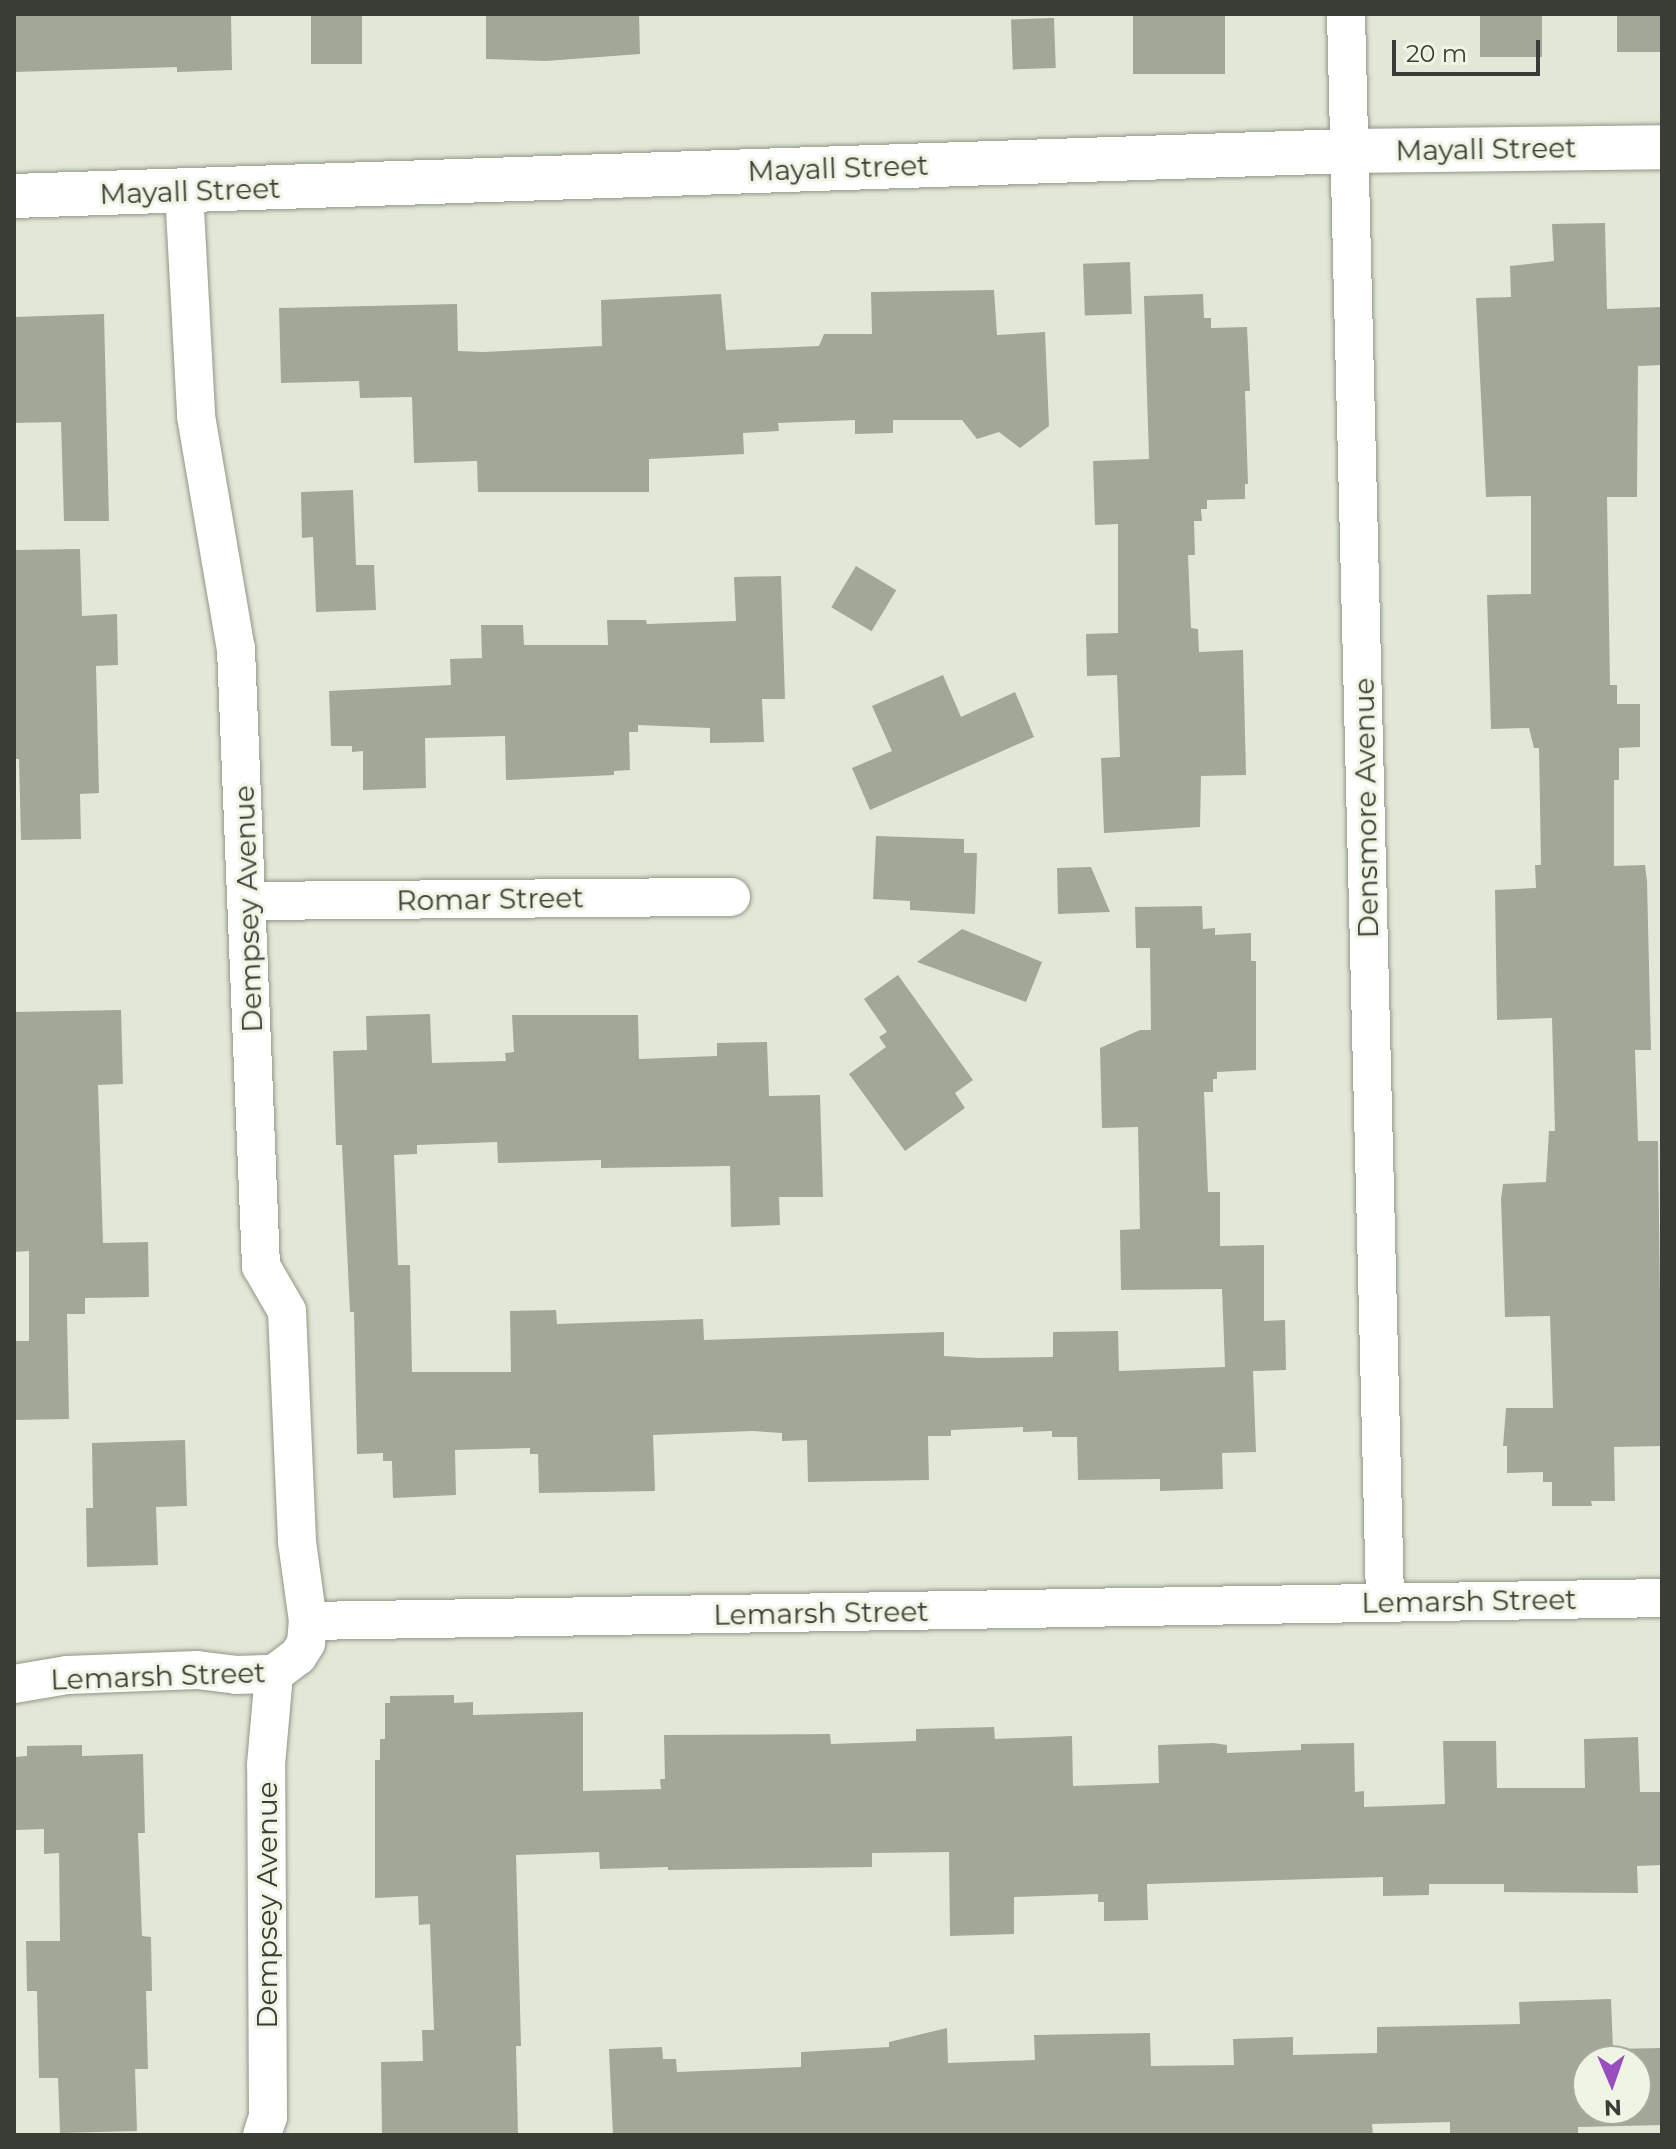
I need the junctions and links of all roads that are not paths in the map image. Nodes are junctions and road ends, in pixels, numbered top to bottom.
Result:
1 (1346, 14) edge
2 (1662, 147) edge
3 (1350, 151) junction
4 (184, 191) junction
5 (14, 196) edge
6 (731, 897) dead end
7 (249, 901) junction
8 (1662, 1598) edge
9 (1385, 1603) junction
10 (308, 1621) junction
11 (274, 1674) junction
12 (14, 1684) edge
13 (262, 2135) edge

1 - 3 street, Densmore Avenue
2 - 3 street, Mayall Street
3 - 4 street, Mayall Street
3 - 9 street, Densmore Avenue
4 - 5 street, Mayall Street
4 - 7 street, Dempsey Avenue
6 - 7 street, Romar Street
7 - 10 street, Dempsey Avenue
8 - 9 street, Lemarsh Street
9 - 10 street, Lemarsh Street
10 - 11 street, Lemarsh Street
11 - 12 street, Lemarsh Street
11 - 13 street, Dempsey Avenue

